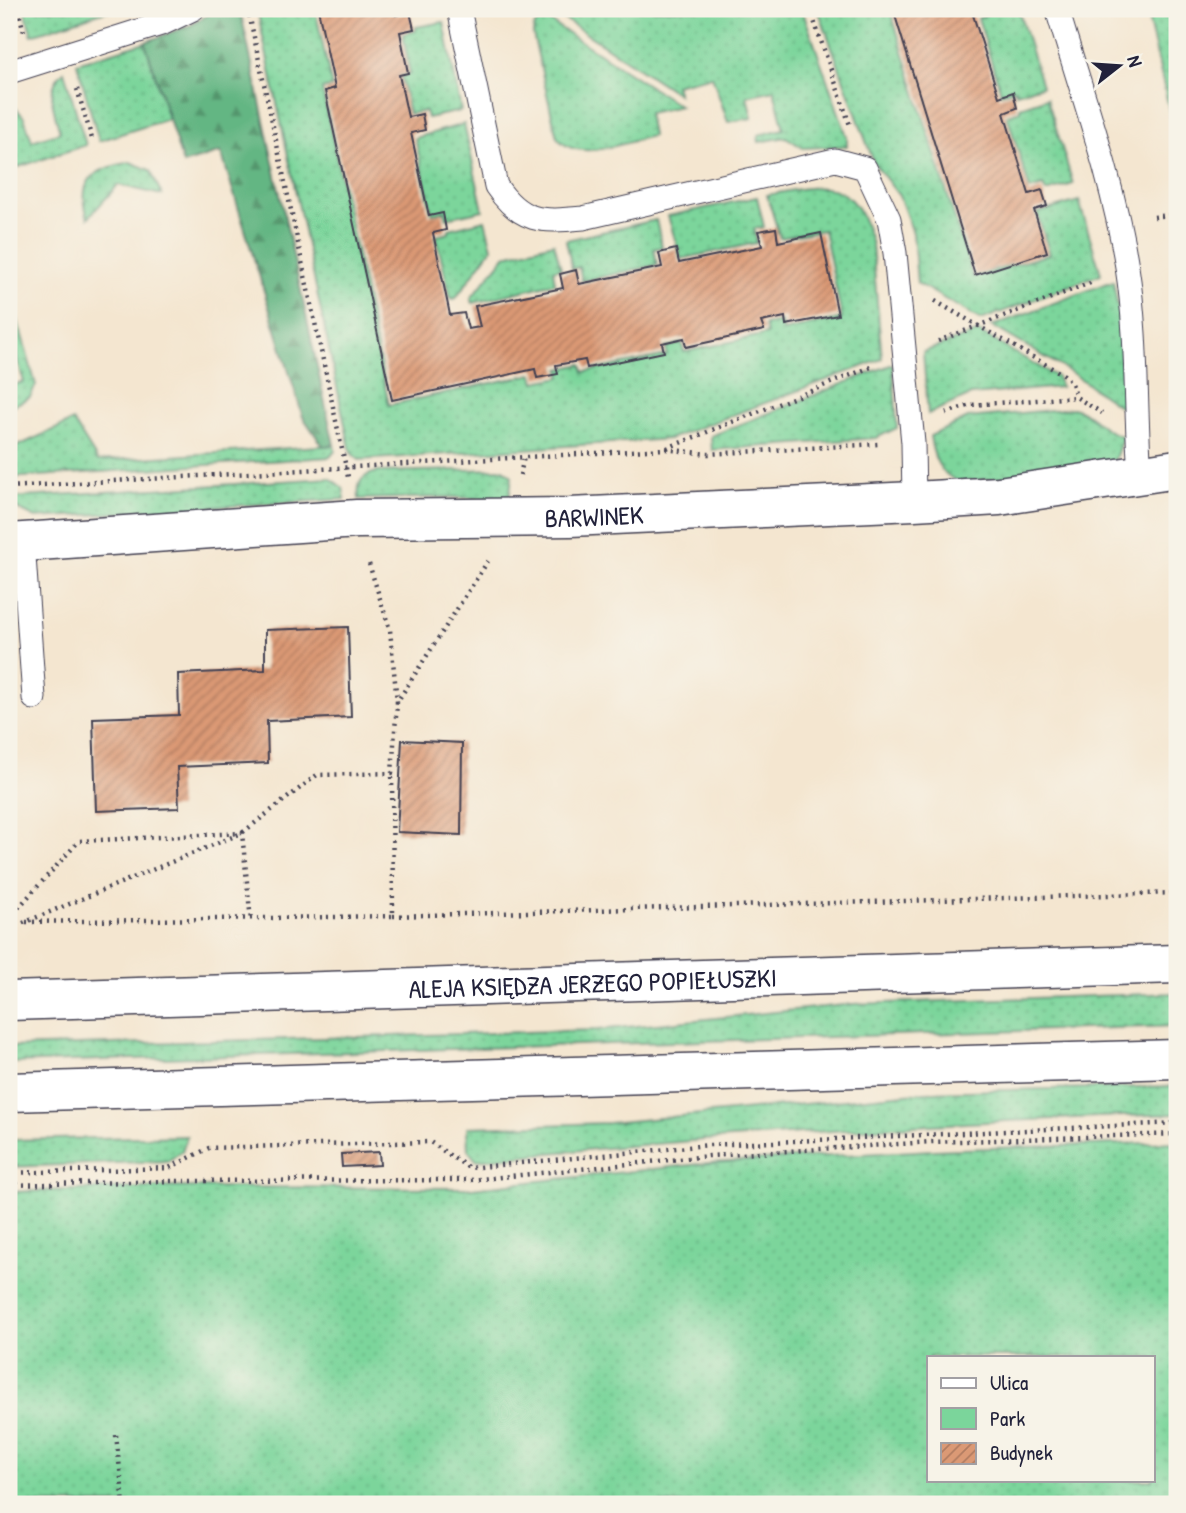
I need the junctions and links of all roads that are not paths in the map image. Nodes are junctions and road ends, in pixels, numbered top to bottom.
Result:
1 (193, 9) edge
2 (459, 9) edge
3 (1057, 9) edge
4 (9, 72) edge
5 (1177, 469) edge
6 (1140, 475) junction
7 (914, 501) junction
8 (16, 543) edge
9 (34, 698) dead end
10 (1177, 964) edge
11 (9, 1001) edge
12 (1177, 1059) edge
13 (9, 1092) edge

1 - 4 lane
2 - 7 lane
3 - 6 lane
5 - 6 main road, BARWINEK
6 - 7 main road, BARWINEK
7 - 8 main road, BARWINEK
8 - 9 lane
10 - 11 main road, ALEJA KSIĘDZA JERZEGO POPIEŁUSZKI
12 - 13 main road

